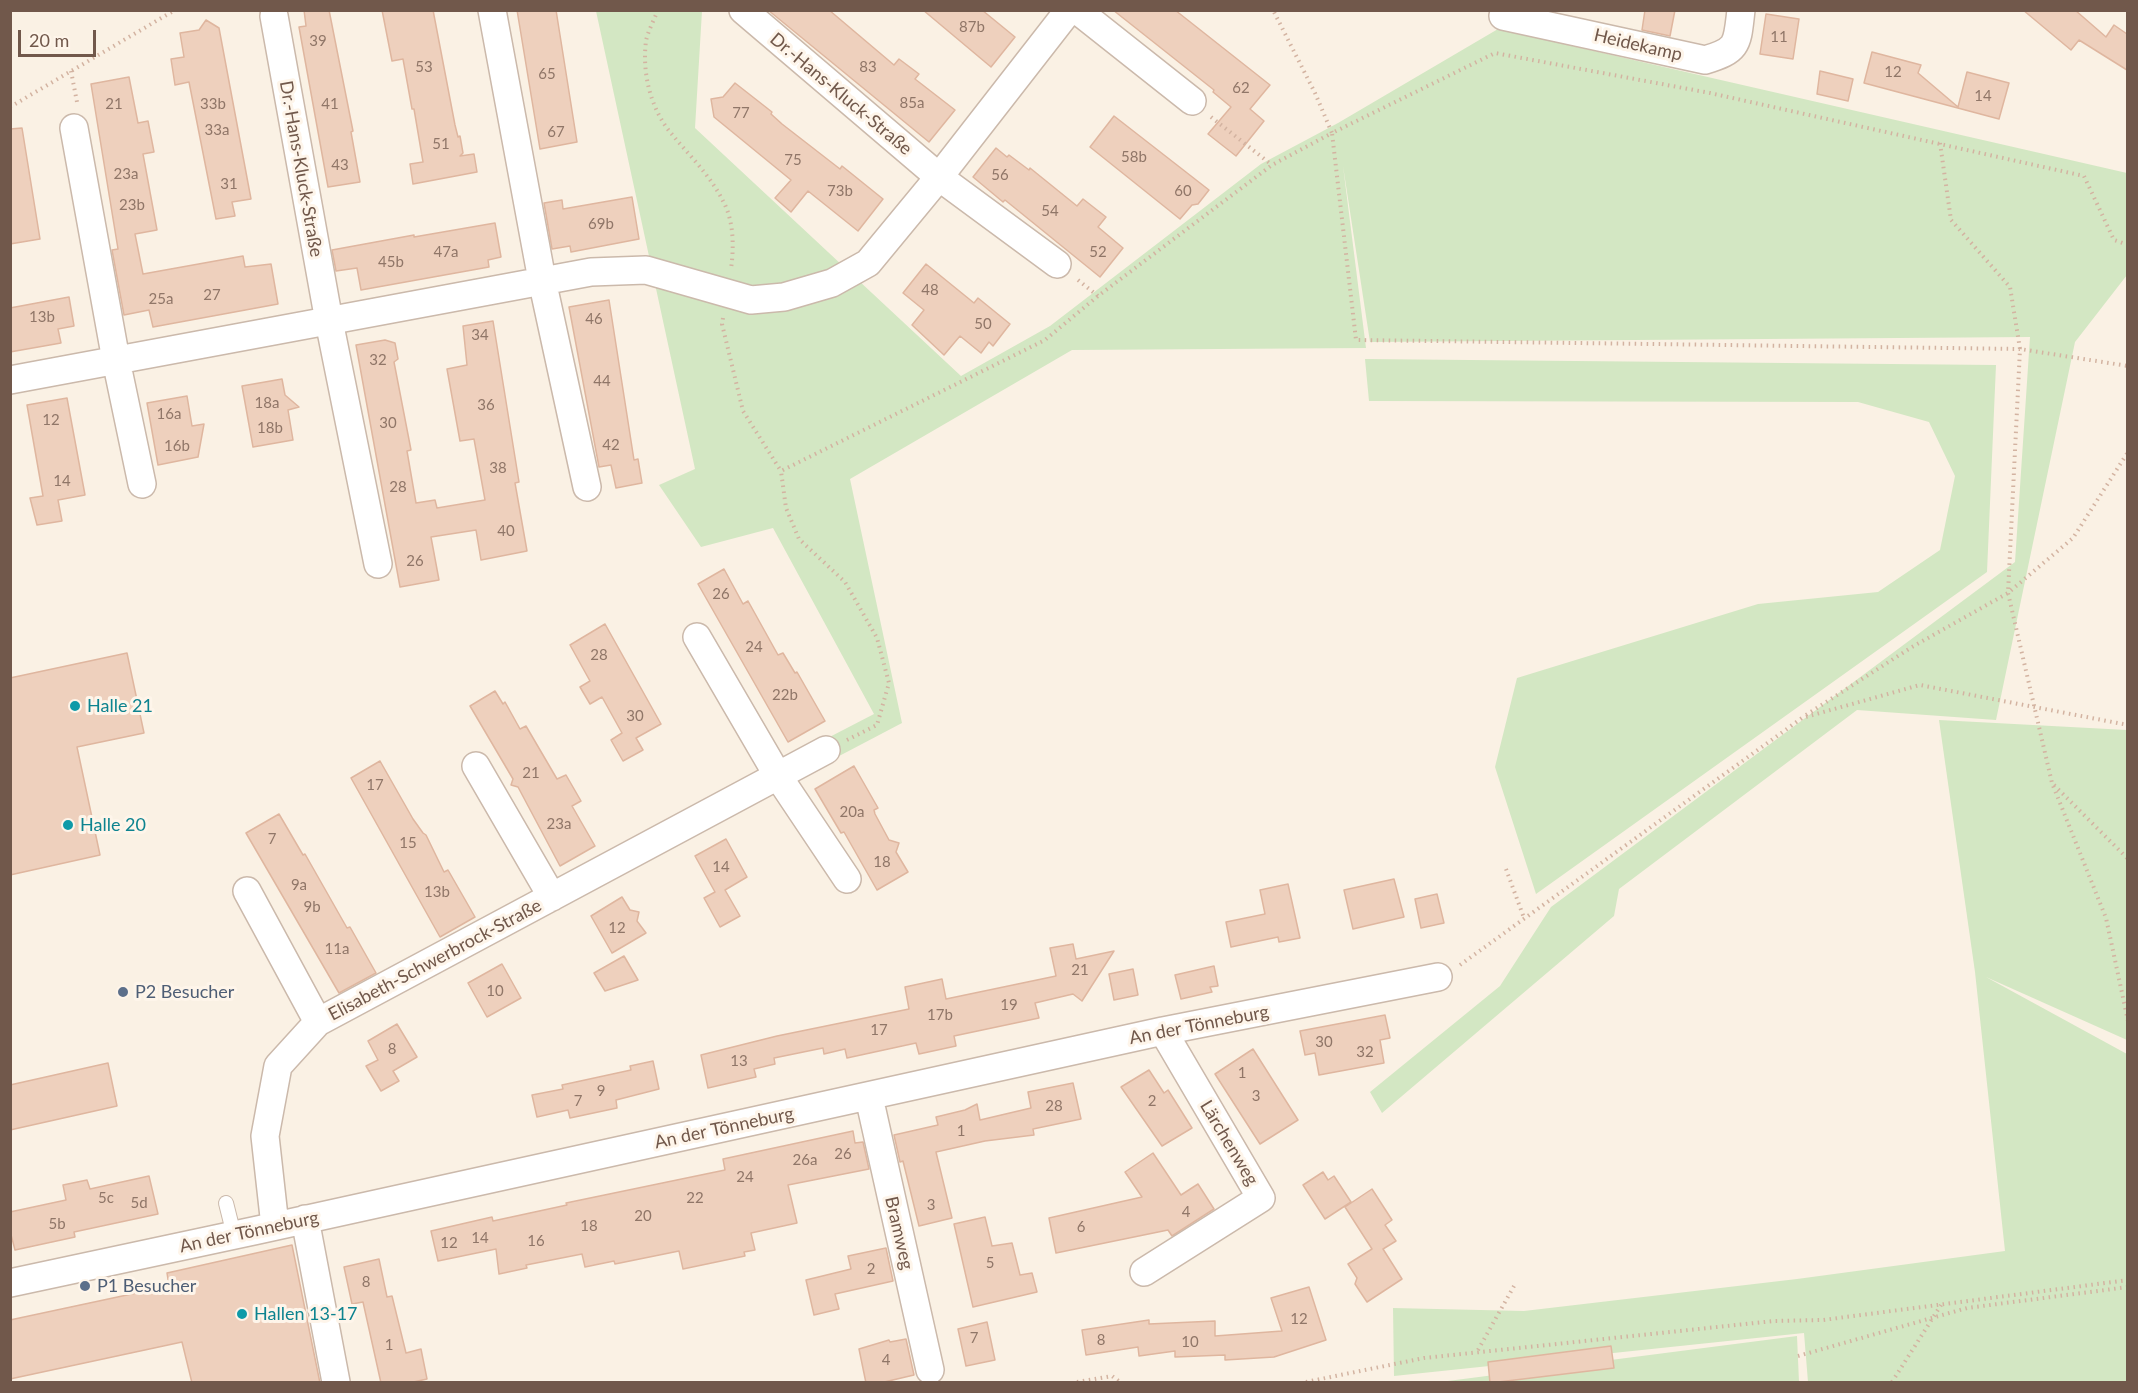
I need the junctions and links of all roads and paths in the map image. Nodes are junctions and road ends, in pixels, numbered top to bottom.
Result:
1 (175, 10) edge
2 (492, 10) edge
3 (658, 10) edge
4 (743, 10) edge
5 (1069, 10) edge
6 (1077, 10) edge
7 (1274, 10) edge
8 (1741, 10) edge
9 (1503, 15) dead end
10 (274, 16) dead end
11 (1192, 101) joint
12 (10, 107) edge
13 (74, 128) dead end
14 (1332, 133) junction
15 (1940, 143) junction
16 (1272, 165) junction
17 (939, 177) junction
18 (2127, 245) edge
19 (1058, 264) dead end
20 (542, 280) junction
21 (727, 294) junction
22 (329, 321) junction
23 (2020, 349) junction
24 (116, 360) junction
25 (2127, 366) edge
26 (10, 380) edge
27 (2127, 452) edge
28 (781, 471) junction
29 (142, 484) dead end
30 (587, 487) dead end
31 (378, 564) dead end
32 (2008, 593) junction
33 (697, 637) dead end
34 (2034, 705) junction
35 (1802, 718) junction
36 (2127, 725) edge
37 (826, 750) joint
38 (476, 766) dead end
39 (778, 776) junction
40 (2052, 783) junction
41 (2127, 859) edge
42 (1506, 869) dead end
43 (846, 879) dead end
44 (247, 891) dead end
45 (552, 897) junction
46 (1524, 918) junction
47 (1438, 977) joint
48 (2127, 1021) edge
49 (318, 1022) junction
50 (1163, 1031) junction
51 (869, 1097) junction
52 (226, 1203) dead end
53 (305, 1219) junction
54 (275, 1227) junction
55 (234, 1235) junction
56 (1144, 1272) dead end
57 (2127, 1280) edge
58 (10, 1283) edge
59 (1514, 1286) dead end
60 (2127, 1287) edge
61 (1941, 1305) junction
62 (1933, 1318) junction
63 (1477, 1351) junction
64 (1798, 1356) dead end
65 (930, 1370) dead end
66 (336, 1383) edge
67 (1077, 1383) edge
68 (1120, 1383) edge
69 (1306, 1383) edge
70 (1892, 1383) edge

1 - 12 path
2 - 20 street
3 - 21 path
4 - 17 street, Dr.-Hans-Kluck-Straße
5 - 17 street
6 - 11 street
7 - 14 path
8 - 9 street, Heidekamp
10 - 22 street, Dr.-Hans-Kluck-Straße
11 - 16 path
13 - 24 street
14 - 15 path
14 - 16 path
14 - 23 path
15 - 18 path
15 - 23 path
16 - 28 path
17 - 19 street, Dr.-Hans-Kluck-Straße
17 - 21 street
20 - 21 street
20 - 22 street
20 - 30 street
21 - 28 path
22 - 24 street
22 - 31 street, Dr.-Hans-Kluck-Straße
23 - 25 path
23 - 32 path
24 - 26 street
24 - 29 street
27 - 32 path
28 - 37 path
32 - 34 path
32 - 35 path
33 - 39 street
34 - 35 path
34 - 36 path
34 - 40 path
35 - 46 path
37 - 39 street, Elisabeth-Schwerbrock-Straße
38 - 45 street, Elisabeth-Schwerbrock-Straße
39 - 43 street
39 - 45 street, Elisabeth-Schwerbrock-Straße
40 - 41 path
40 - 48 path
42 - 46 path
44 - 49 street, Elisabeth-Schwerbrock-Straße
45 - 49 street, Elisabeth-Schwerbrock-Straße
46 - 47 path
47 - 50 street, An der Tönneburg
49 - 54 street, Elisabeth-Schwerbrock-Straße
50 - 51 street, An der Tönneburg
50 - 56 street, Lärchenweg
51 - 53 street, An der Tönneburg
51 - 65 street, Bramweg
52 - 55 lane
53 - 54 street, An der Tönneburg
53 - 66 street
54 - 55 street, An der Tönneburg
55 - 58 street, An der Tönneburg
57 - 61 path
59 - 63 path
60 - 62 path
61 - 62 path
61 - 63 path
62 - 64 path
62 - 70 path
63 - 69 path
67 - 68 path

